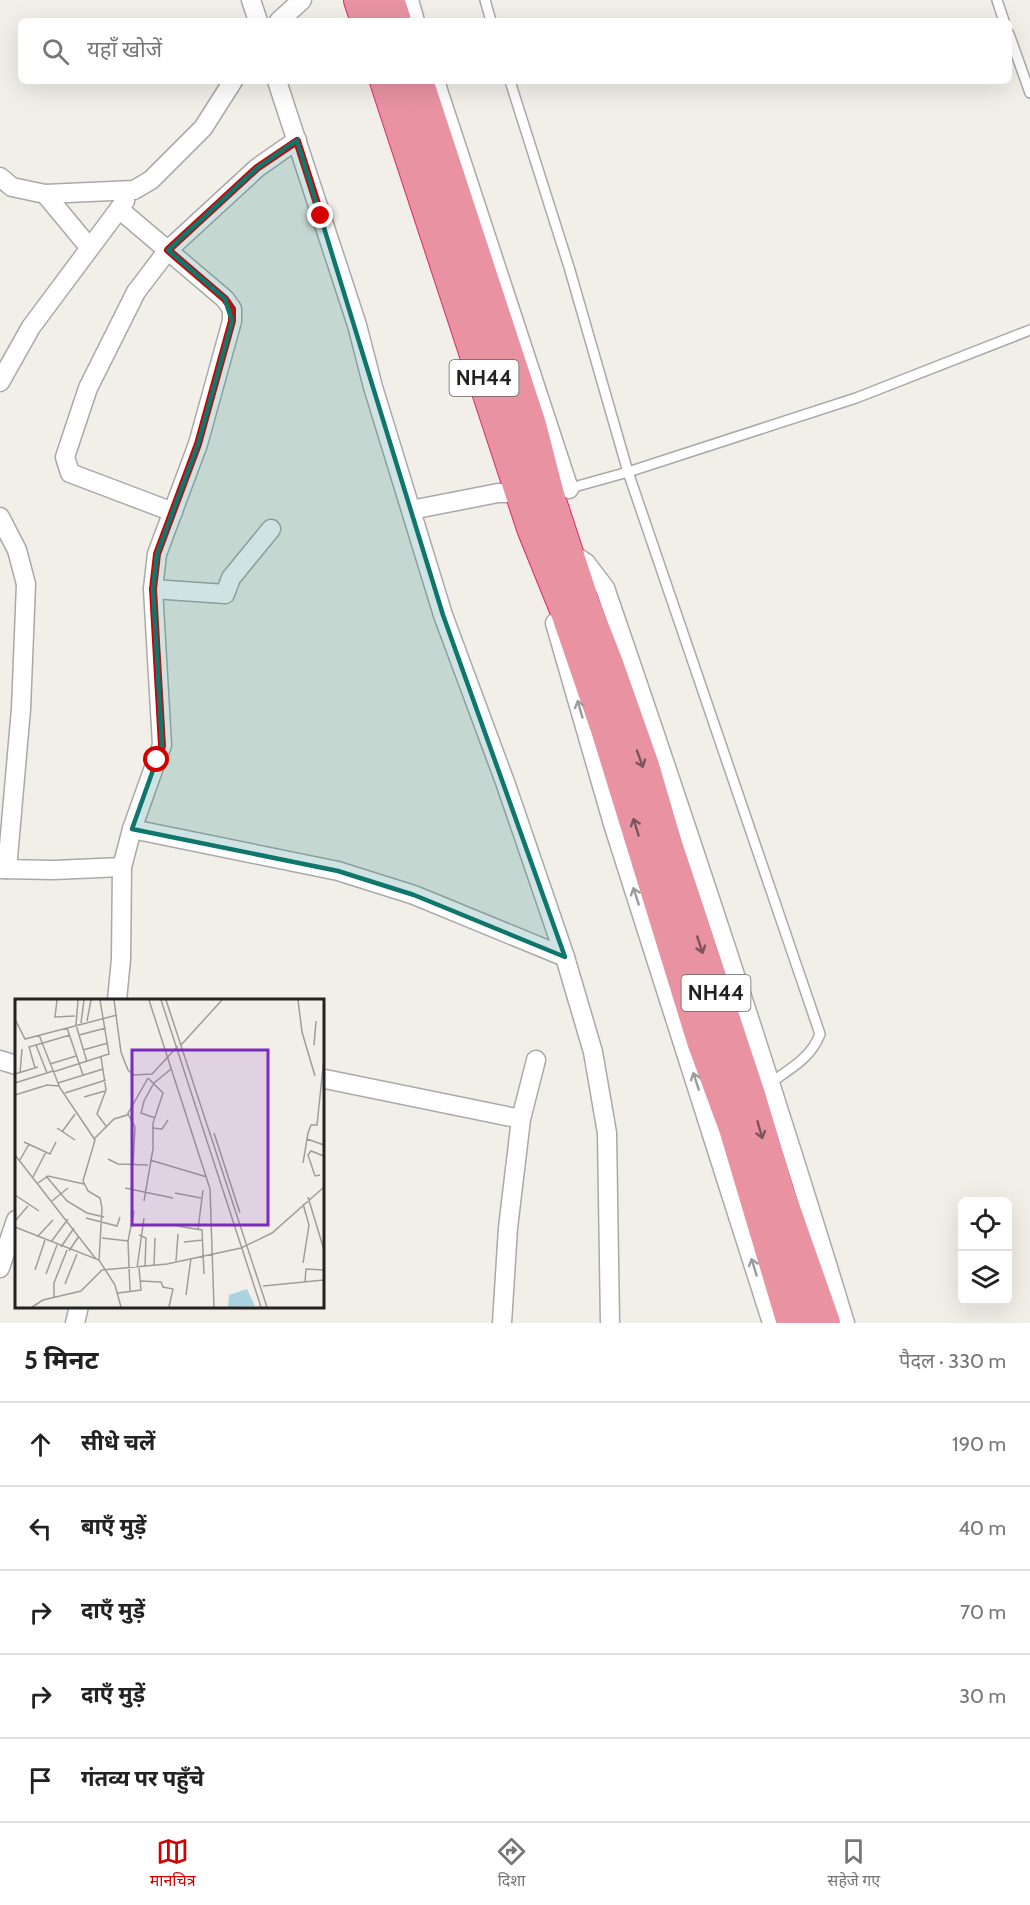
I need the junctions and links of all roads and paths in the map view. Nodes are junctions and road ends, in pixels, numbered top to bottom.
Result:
1 (251, 0) edge
2 (302, 0) edge
3 (345, 0) edge
4 (360, 0) edge
5 (388, 0) edge
6 (409, 0) edge
7 (485, 0) edge
8 (997, 0) edge
9 (257, 18) edge
10 (282, 18) edge
11 (351, 18) edge
12 (366, 18) edge
13 (394, 18) edge
14 (415, 18) edge
15 (490, 18) edge
16 (1003, 18) edge
17 (1012, 42) edge
18 (231, 84) edge
19 (278, 84) edge
20 (373, 84) edge
21 (387, 84) edge
22 (418, 84) edge
23 (436, 84) edge
24 (511, 84) edge
25 (1030, 93) edge
26 (297, 141) junction
27 (0, 177) edge
28 (134, 190) junction
29 (45, 194) junction
30 (119, 209) junction
31 (89, 247) junction
32 (168, 250) junction
33 (1030, 330) edge
34 (0, 382) edge
35 (628, 472) junction
36 (537, 492) junction
37 (411, 510) junction
38 (173, 512) junction
39 (0, 517) edge
40 (271, 529) dead end
41 (566, 549) junction
42 (153, 589) junction
43 (597, 668) junction
44 (132, 829) junction
45 (122, 867) junction
46 (4, 869) edge
47 (565, 957) junction
48 (117, 999) edge
49 (0, 1060) edge
50 (536, 1060) dead end
51 (15, 1065) edge
52 (325, 1078) dead end
53 (770, 1083) junction
54 (521, 1119) junction
55 (15, 1223) edge
56 (0, 1268) edge
57 (79, 1308) edge
58 (75, 1323) edge
59 (502, 1323) edge
60 (610, 1323) edge
61 (772, 1323) edge
62 (793, 1323) edge
63 (824, 1323) edge
64 (845, 1323) edge

1 - 9 street
2 - 10 street
3 - 11 street
4 - 12 highway
5 - 13 highway
6 - 14 street
7 - 15 lane
8 - 16 lane
17 - 25 lane
18 - 28 street
19 - 26 street
20 - 36 street
21 - 36 highway, NH44
22 - 36 highway, NH44
23 - 36 street
24 - 35 lane
26 - 32 street
26 - 37 street
27 - 29 street
28 - 29 street
28 - 30 street
29 - 31 street
30 - 31 street
30 - 32 street
31 - 34 street
32 - 38 street
32 - 38 street
33 - 35 lane
35 - 36 lane
35 - 53 lane
36 - 37 street
36 - 41 highway, NH44
36 - 43 highway, NH44
61 -> 36 street
37 - 47 street
38 - 42 street
39 - 46 street
40 - 42 street
41 - 43 highway, NH44
41 - 53 street
42 - 44 street
62 -> 43 highway, NH44
43 -> 63 highway, NH44
44 - 45 street
44 - 47 street
45 - 46 street
45 - 48 street
47 - 60 street
49 - 51 street
50 - 54 street
52 - 54 street
53 - 64 street
54 - 59 street
55 - 56 street
57 - 58 street

